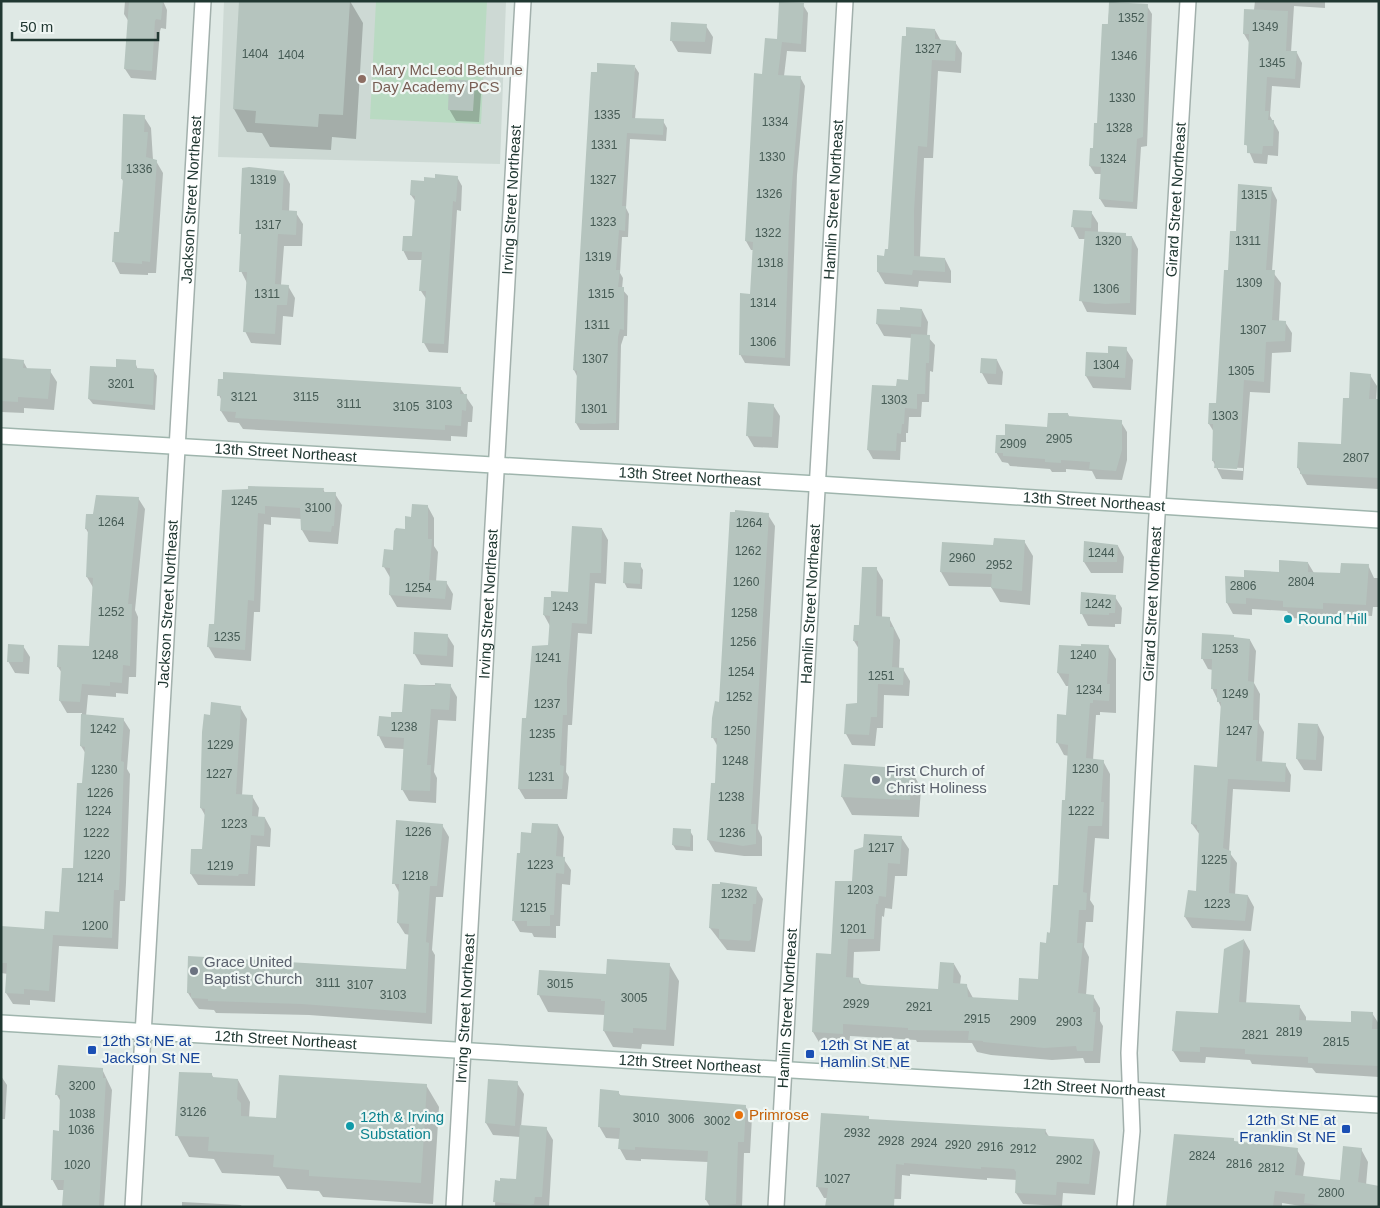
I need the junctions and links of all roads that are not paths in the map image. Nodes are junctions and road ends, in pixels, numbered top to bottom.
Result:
1 (203, 1) edge
2 (523, 1) edge
3 (845, 1) edge
4 (1188, 1) edge
5 (1, 436) edge
6 (177, 446) junction
7 (496, 466) junction
8 (817, 484) junction
9 (1159, 506) junction
10 (1379, 520) edge
11 (1, 1023) edge
12 (143, 1032) junction
13 (462, 1051) junction
14 (783, 1070) junction
15 (1131, 1090) junction
16 (1379, 1105) edge
17 (133, 1207) edge
18 (454, 1207) edge
19 (776, 1207) edge
20 (1126, 1207) edge

1 - 6 street, Jackson Street Northeast
2 - 7 street, Irving Street Northeast
3 - 8 street, Hamlin Street Northeast
4 - 9 street, Girard Street Northeast
5 - 6 street, 13th Street Northeast
6 - 7 street, 13th Street Northeast
6 - 12 street, Jackson Street Northeast
7 - 8 street, 13th Street Northeast
7 - 13 street, Irving Street Northeast
8 - 9 street, 13th Street Northeast
8 - 14 street, Hamlin Street Northeast
9 - 10 street, 13th Street Northeast
9 - 15 street, Girard Street Northeast
11 - 12 street, 12th Street Northeast
12 - 13 street, 12th Street Northeast
12 - 17 street, Jackson Street Northeast
13 - 14 street, 12th Street Northeast
13 - 18 street, Irving Street Northeast
14 - 15 street, 12th Street Northeast
14 - 19 street, Hamlin Street Northeast
15 - 16 street, 12th Street Northeast
15 - 20 street, Girard Street Northeast

